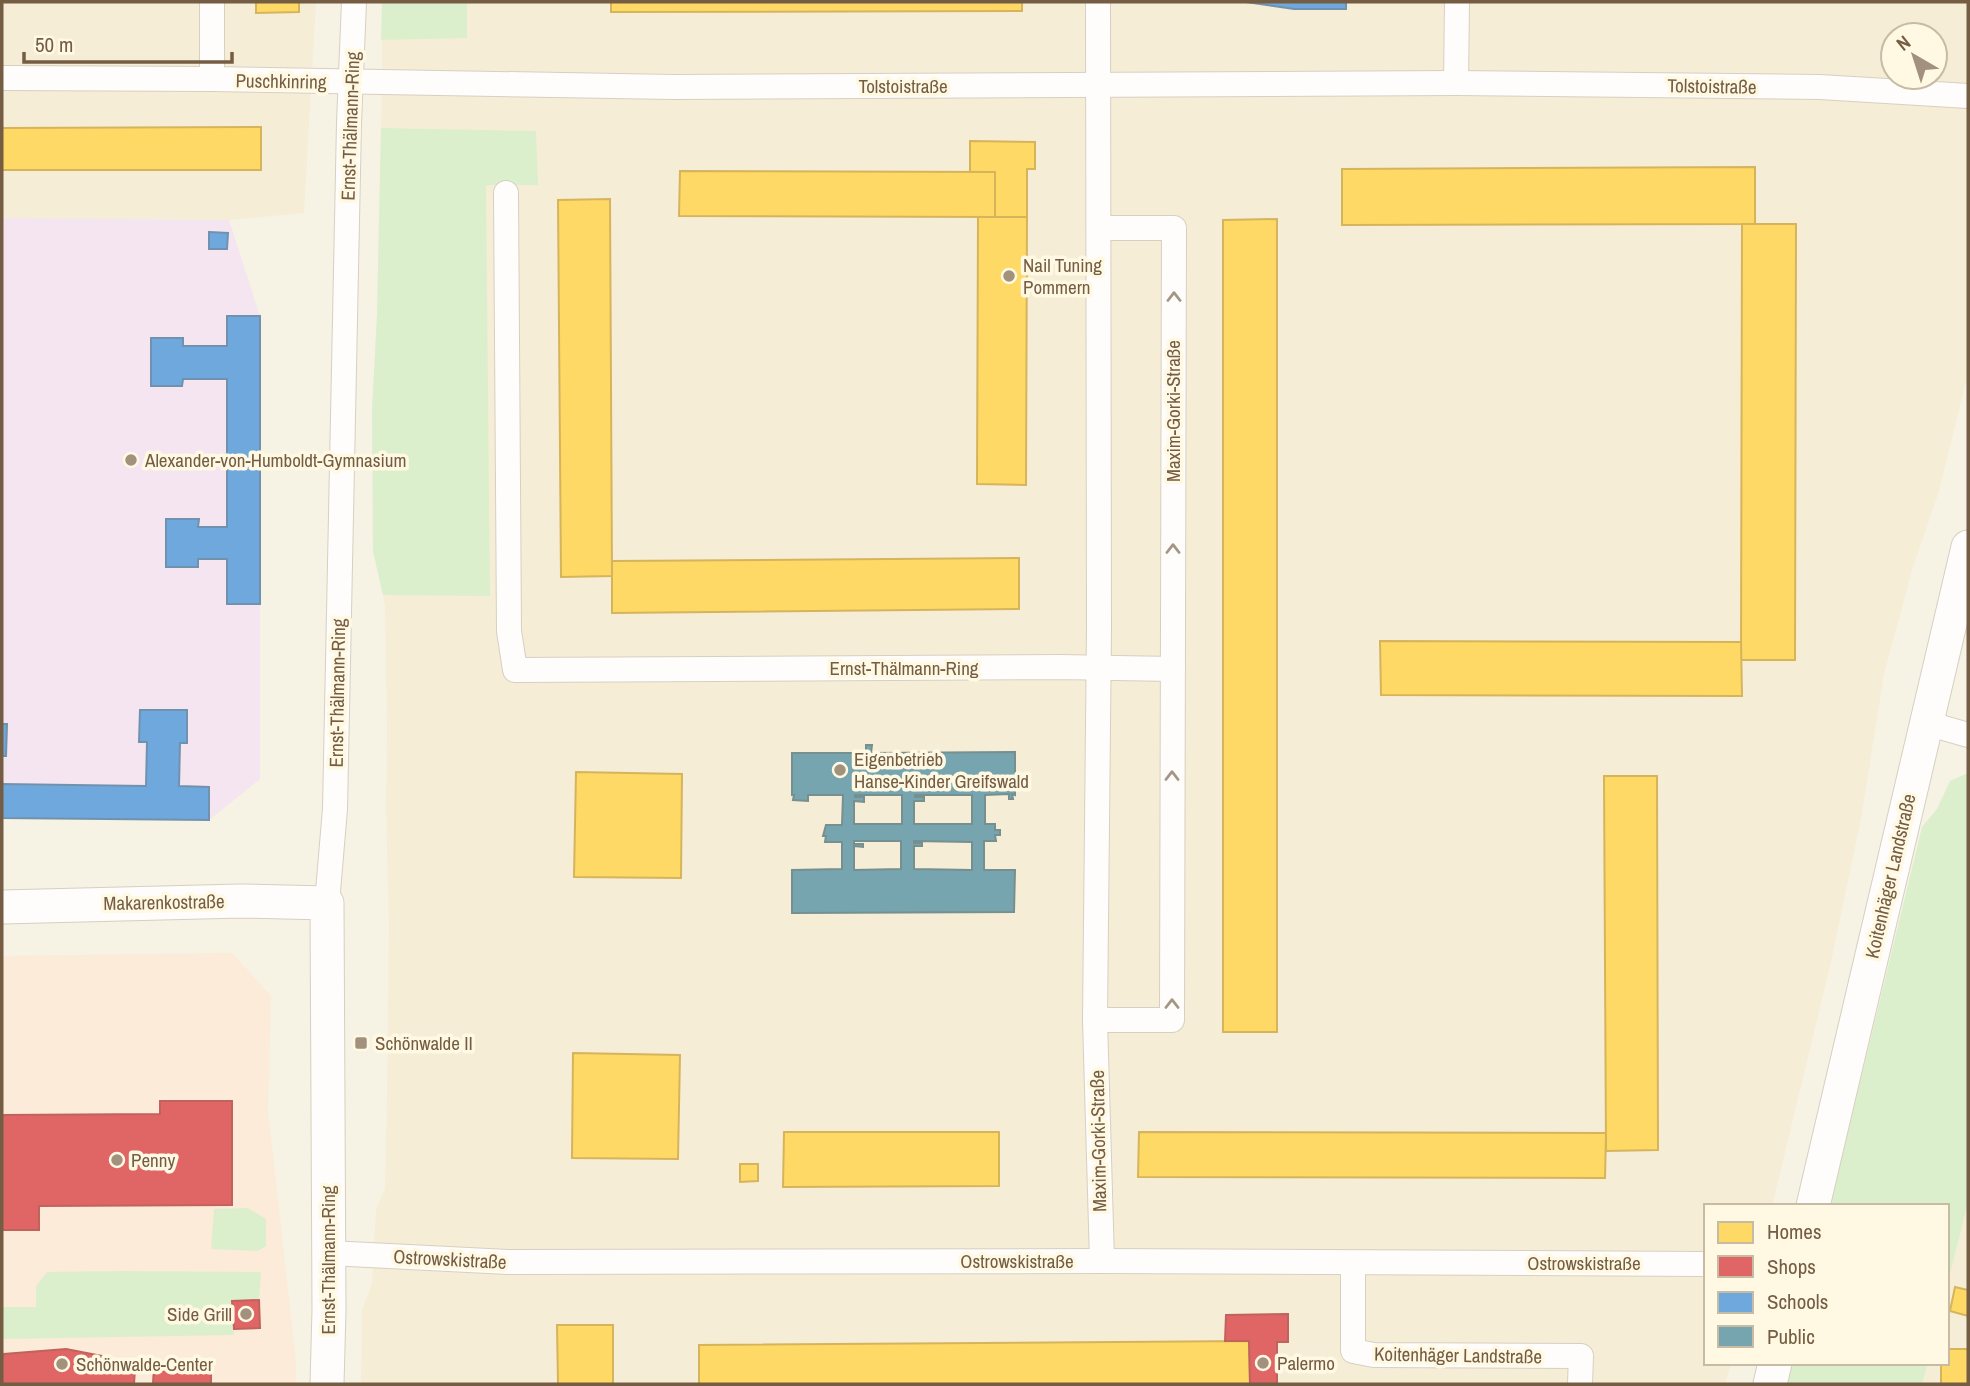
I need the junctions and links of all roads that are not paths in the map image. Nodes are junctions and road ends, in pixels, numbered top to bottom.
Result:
1 (212, 2) edge
2 (354, 2) edge
3 (1098, 2) edge
4 (1457, 2) edge
5 (2, 78) edge
6 (212, 79) junction
7 (351, 82) junction
8 (1456, 83) junction
9 (1098, 85) junction
10 (1968, 96) edge
11 (506, 193) dead end
12 (1099, 228) junction
13 (1968, 547) edge
14 (1099, 667) junction
15 (1173, 668) junction
16 (1926, 723) junction
17 (1968, 735) edge
18 (327, 903) junction
19 (2, 906) edge
20 (1095, 1020) junction
21 (1813, 1204) edge
22 (328, 1253) junction
23 (1102, 1261) junction
24 (1353, 1263) junction
25 (1704, 1264) edge
26 (1775, 1365) edge
27 (327, 1384) edge
28 (1580, 1384) edge
29 (1770, 1384) edge

1 - 6 street, Puschkinring
2 - 7 street, Ernst-Thälmann-Ring
3 - 9 street, Maxim-Gorki-Straße
4 - 8 street
5 - 6 street, Puschkinring
6 - 7 street, Puschkinring
7 - 9 street, Tolstoistraße
7 - 18 street, Ernst-Thälmann-Ring
8 - 9 street, Tolstoistraße
8 - 10 street, Tolstoistraße
9 - 12 street, Maxim-Gorki-Straße
11 - 14 street, Ernst-Thälmann-Ring
12 - 14 street, Maxim-Gorki-Straße
15 -> 12 street, Maxim-Gorki-Straße
13 - 16 street, Koitenhäger Landstraße
14 - 15 street
14 - 20 street, Maxim-Gorki-Straße
20 -> 15 street, Maxim-Gorki-Straße
16 - 17 street
16 - 21 street, Koitenhäger Landstraße
18 - 19 street, Makarenkostraße
18 - 22 street, Ernst-Thälmann-Ring
20 - 23 street, Maxim-Gorki-Straße
22 - 23 street, Ostrowskistraße
22 - 27 street, Ernst-Thälmann-Ring
23 - 24 street, Ostrowskistraße
24 - 25 street, Ostrowskistraße
24 - 28 street, Koitenhäger Landstraße
26 - 29 street

